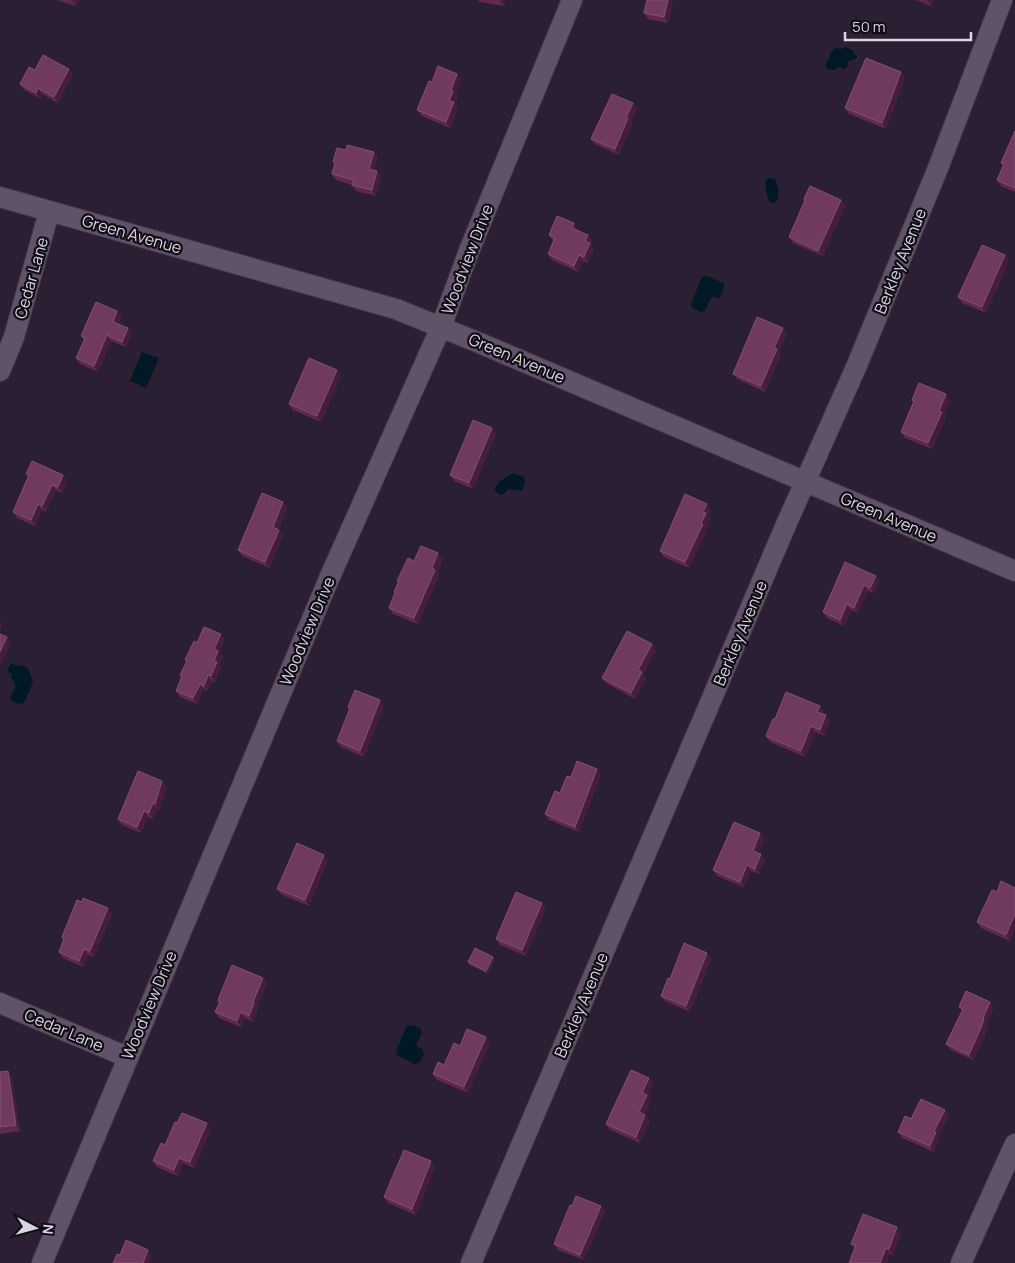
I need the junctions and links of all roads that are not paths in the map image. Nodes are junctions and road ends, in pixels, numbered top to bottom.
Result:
1 (572, 0) edge
2 (1002, 0) edge
3 (0, 197) edge
4 (49, 212) junction
5 (441, 327) junction
6 (0, 371) edge
7 (805, 481) junction
8 (1015, 571) edge
9 (0, 1003) edge
10 (127, 1057) junction
11 (1015, 1144) edge
12 (42, 1263) edge
13 (471, 1263) edge
14 (961, 1263) edge

1 - 5 street, Woodview Drive
2 - 7 street, Berkley Avenue
3 - 4 street, Green Avenue
4 - 5 street, Green Avenue
4 - 6 street, Cedar Lane
5 - 7 street, Green Avenue
5 - 10 street, Woodview Drive
7 - 8 street, Green Avenue
7 - 13 street, Berkley Avenue
9 - 10 street, Cedar Lane
10 - 12 street, Woodview Drive
11 - 14 street

